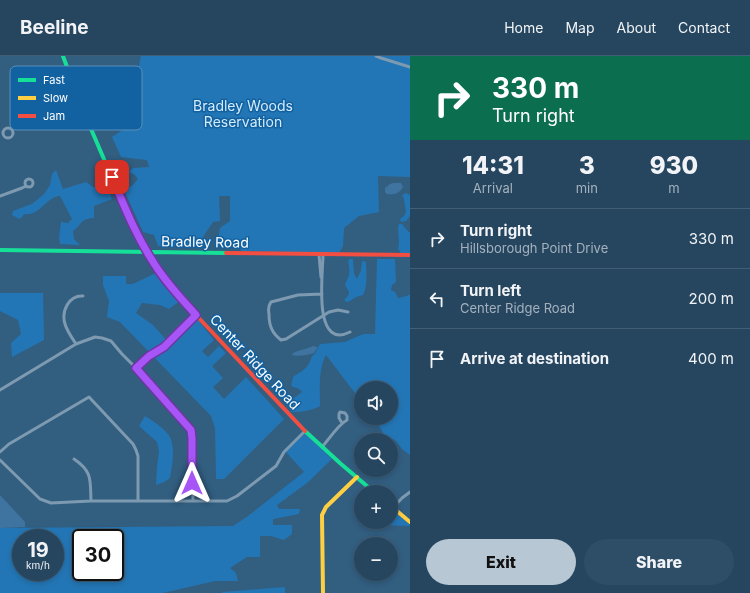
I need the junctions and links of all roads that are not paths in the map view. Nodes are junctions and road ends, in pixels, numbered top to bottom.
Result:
1 (62, 56) edge
2 (376, 56) edge
3 (66, 66) edge
4 (410, 67) edge
5 (91, 130) edge
6 (26, 186) dead end
7 (0, 196) edge
8 (0, 250) edge
9 (147, 252) junction
10 (321, 255) junction
11 (410, 255) edge
12 (322, 294) junction
13 (83, 296) dead end
14 (348, 312) dead end
15 (196, 315) junction
16 (323, 315) junction
17 (350, 332) dead end
18 (76, 344) junction
19 (136, 368) junction
20 (0, 390) edge
21 (342, 422) dead end
22 (305, 431) junction
23 (322, 447) junction
24 (0, 452) edge
25 (74, 459) dead end
26 (0, 460) edge
27 (354, 475) edge
28 (356, 477) joint
29 (366, 485) edge
30 (410, 492) edge
31 (138, 501) junction
32 (193, 501) junction
33 (91, 502) junction
34 (398, 502) edge
35 (398, 512) edge
36 (410, 522) edge
37 (323, 593) edge

1 - 3 main road, Center Ridge Road
2 - 4 street
5 - 9 main road, Center Ridge Road
6 - 7 street
8 - 9 main road, Bradley Road
9 - 10 main road, Bradley Road
9 - 15 main road, Center Ridge Road
10 - 11 main road, Bradley Road
10 - 12 street
12 - 16 street
12 - 16 street
13 - 18 street
14 - 16 street
15 - 19 street
15 - 22 main road, Center Ridge Road
16 - 17 street
18 - 19 street
18 - 20 street
19 - 32 street
21 - 23 street
22 - 23 main road, Center Ridge Road
22 - 32 street
23 - 27 main road, Center Ridge Road
24 - 31 street
25 - 33 street
26 - 33 street
28 - 29 main road, Center Ridge Road
28 - 37 main road
30 - 34 street
31 - 32 street
31 - 33 street
35 - 36 main road

